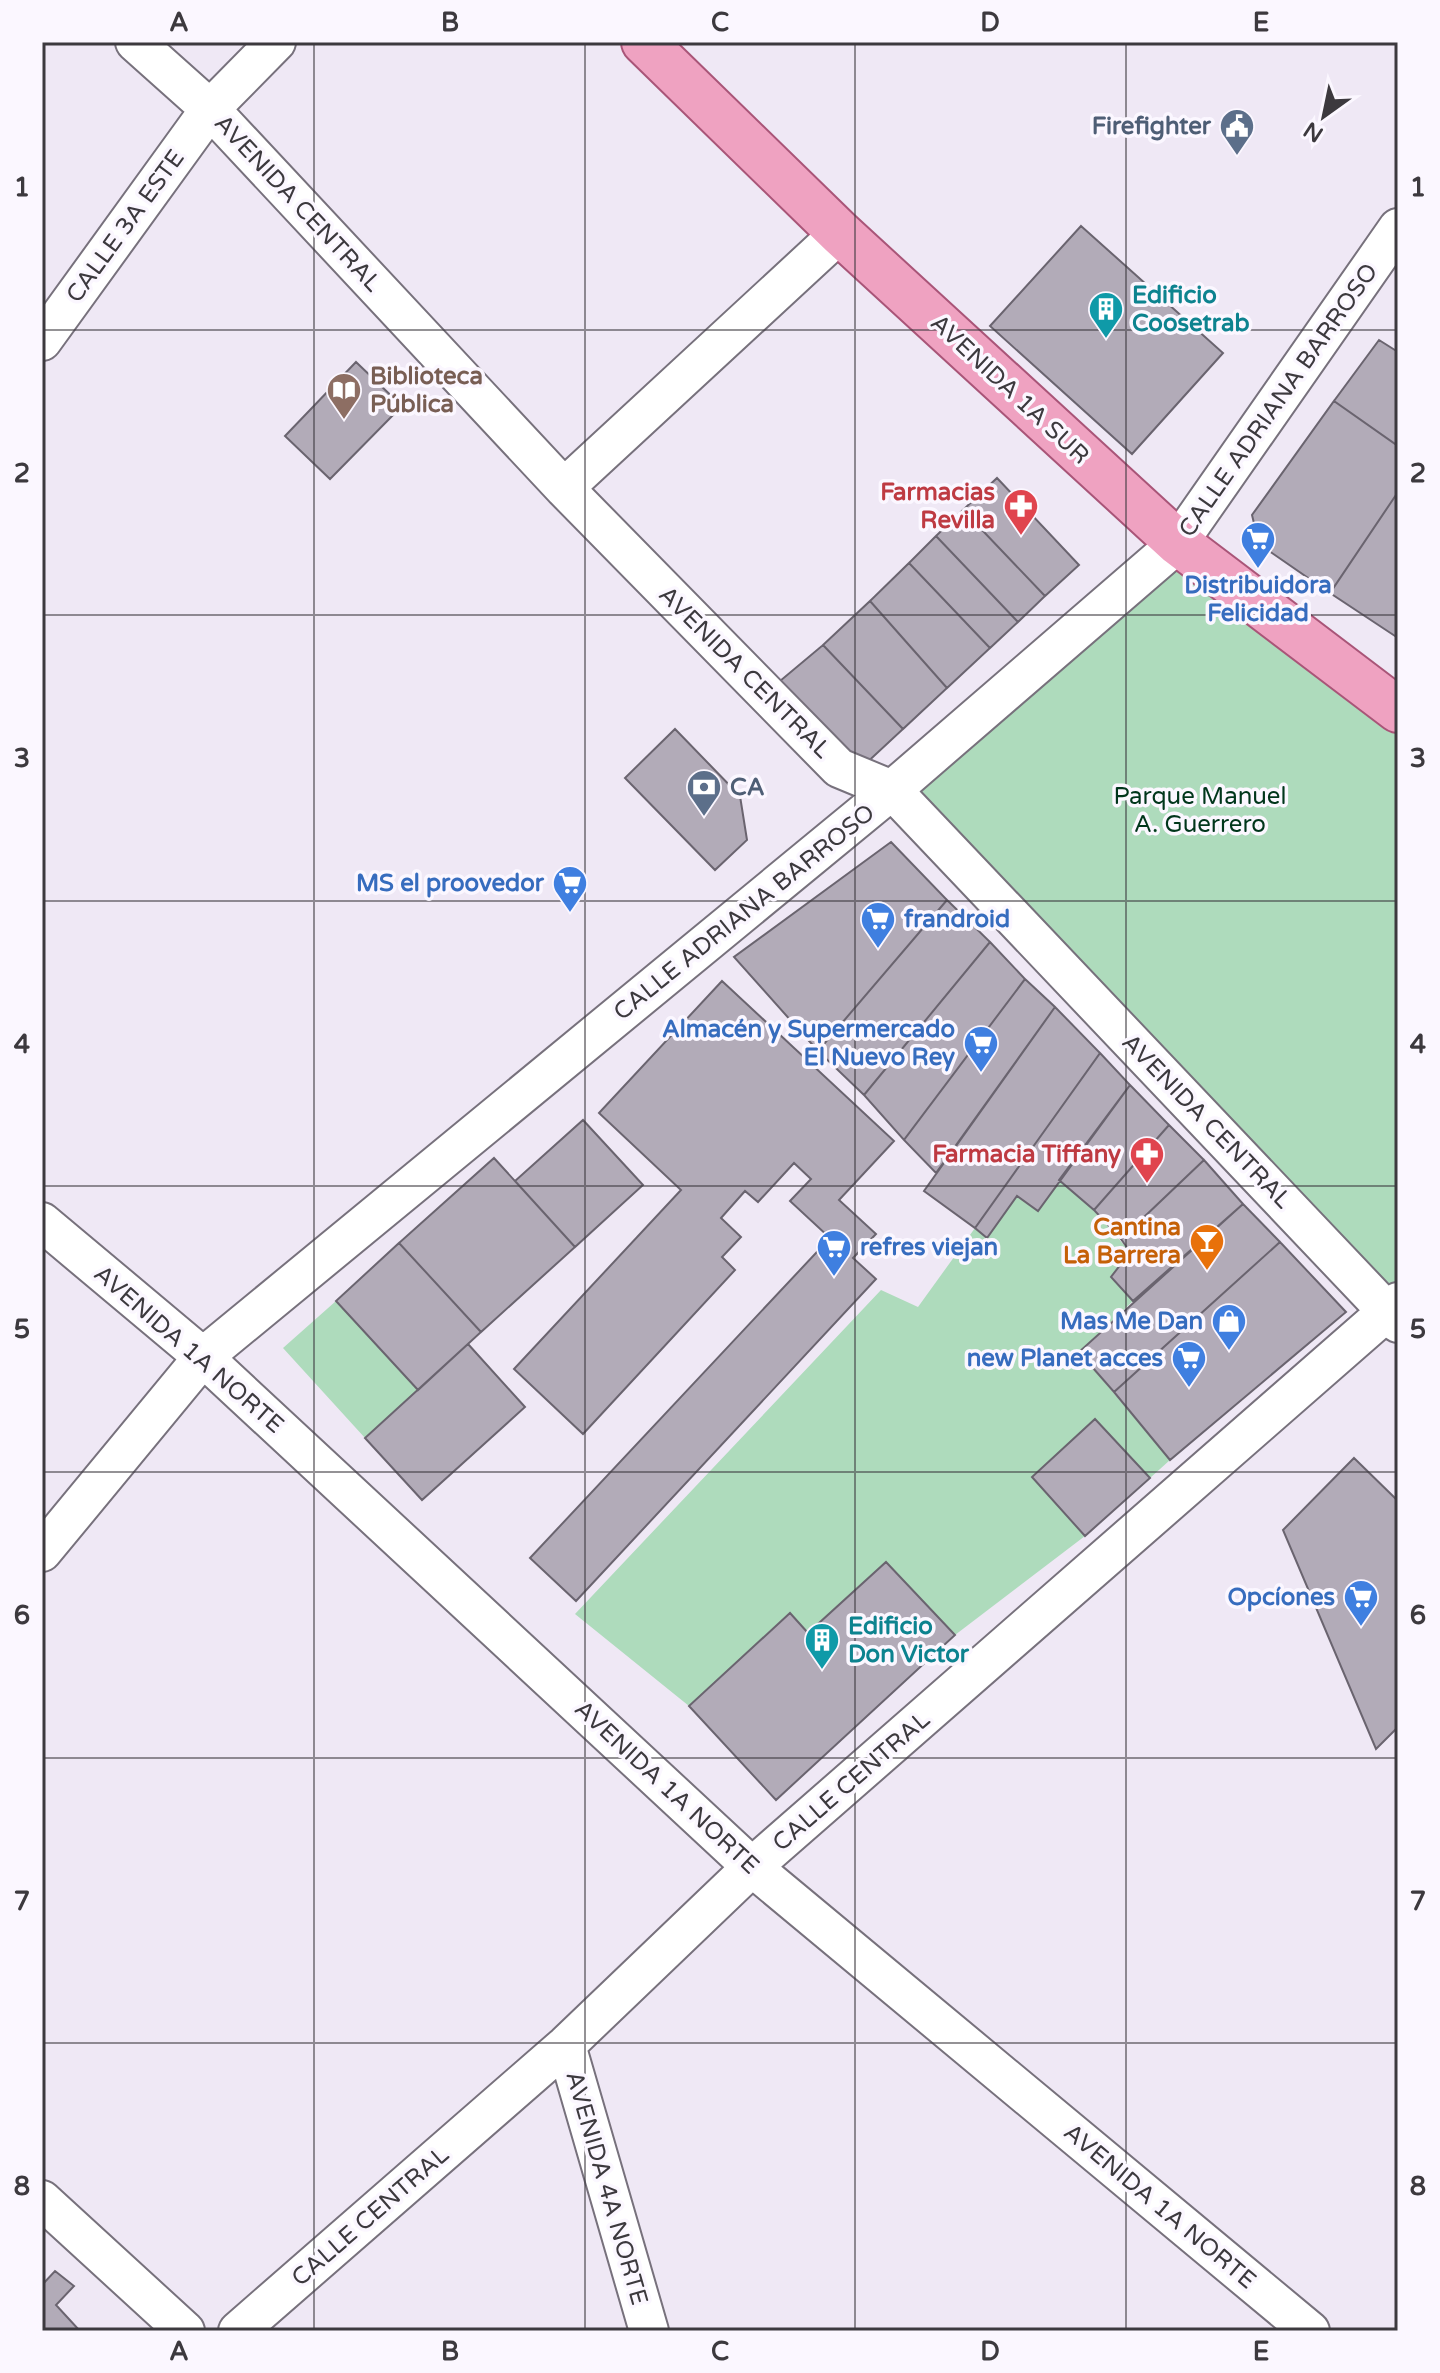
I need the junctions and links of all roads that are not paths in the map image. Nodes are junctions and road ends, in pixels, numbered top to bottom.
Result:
1 (135, 42) edge
2 (276, 42) edge
3 (644, 42) edge
4 (210, 109) junction
5 (1398, 228) edge
6 (840, 233) junction
7 (42, 341) edge
8 (564, 488) junction
9 (1178, 543) junction
10 (1398, 710) edge
11 (892, 790) junction
12 (42, 1222) edge
13 (1395, 1312) edge
14 (203, 1357) junction
15 (42, 1552) edge
16 (752, 1867) junction
17 (566, 2045) junction
18 (42, 2200) edge
19 (185, 2331) edge
20 (238, 2331) edge
21 (649, 2331) edge
22 (1310, 2331) edge

1 - 4 street, AVENIDA CENTRAL
2 - 4 street, CALLE 3A ESTE
3 - 6 main road, AVENIDA 1A SUR
4 - 7 street, CALLE 3A ESTE
4 - 8 street, AVENIDA CENTRAL
5 - 9 street, CALLE ADRIANA BARROSO
6 - 8 street
6 - 9 main road, AVENIDA 1A SUR
8 - 11 street, AVENIDA CENTRAL
9 - 10 main road, AVENIDA 1A SUR
9 - 11 street, CALLE ADRIANA BARROSO
11 - 13 street, AVENIDA CENTRAL
11 - 14 street, CALLE ADRIANA BARROSO
12 - 14 street, AVENIDA 1A NORTE
13 - 16 street, CALLE CENTRAL
14 - 15 street, CALLE ADRIANA BARROSO
14 - 16 street, AVENIDA 1A NORTE
16 - 17 street, CALLE CENTRAL
16 - 22 street, AVENIDA 1A NORTE
17 - 20 street, CALLE CENTRAL
17 - 21 street, AVENIDA 4A NORTE
18 - 19 street

